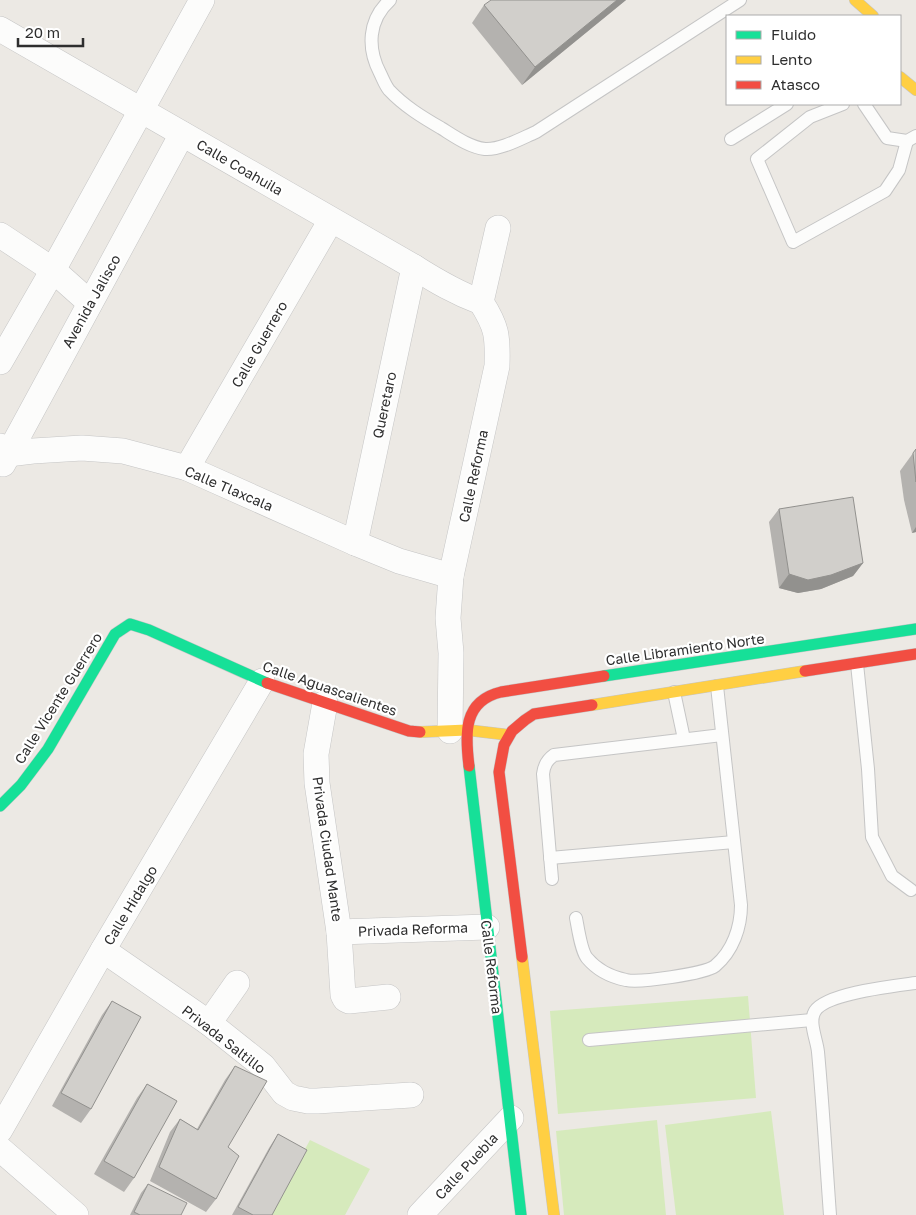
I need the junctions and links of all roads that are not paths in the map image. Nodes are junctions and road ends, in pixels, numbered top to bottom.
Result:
1 (202, 0) edge
2 (390, 0) edge
3 (740, 0) edge
4 (855, 0) edge
5 (872, 15) edge
6 (0, 29) edge
7 (901, 79) edge
8 (916, 90) edge
9 (785, 105) edge
10 (840, 105) edge
11 (865, 105) edge
12 (141, 110) junction
13 (182, 134) junction
14 (912, 138) edge
15 (731, 139) dead end
16 (331, 220) junction
17 (498, 228) dead end
18 (0, 235) edge
19 (414, 267) junction
20 (53, 270) junction
21 (481, 302) junction
22 (90, 303) junction
23 (0, 362) edge
24 (3, 456) edge
25 (187, 468) junction
26 (355, 543) junction
27 (450, 576) junction
28 (916, 629) edge
29 (149, 630) joint
30 (916, 654) edge
31 (857, 664) junction
32 (262, 681) junction
33 (717, 686) junction
34 (674, 692) junction
35 (325, 703) junction
36 (462, 726) junction
37 (509, 735) junction
38 (722, 735) junction
39 (684, 739) junction
40 (0, 806) edge
41 (734, 842) junction
42 (550, 858) junction
43 (552, 878) dead end
44 (911, 890) dead end
45 (576, 918) dead end
46 (486, 927) junction
47 (339, 932) junction
48 (103, 950) junction
49 (237, 983) dead end
50 (916, 983) edge
51 (388, 997) dead end
52 (812, 1020) junction
53 (209, 1023) junction
54 (589, 1040) dead end
55 (412, 1095) dead end
56 (511, 1118) junction
57 (0, 1130) edge
58 (0, 1149) edge
59 (76, 1215) edge
60 (420, 1215) edge
61 (521, 1215) edge
62 (554, 1215) edge
63 (830, 1215) edge

1 - 12 street
2 - 3 lane
4 - 5 street
6 - 12 street, Calle Coahuila
7 - 8 street
9 - 15 lane
10 - 14 lane
11 - 14 lane
12 - 13 street, Calle Coahuila
12 - 20 street
13 - 16 street, Calle Coahuila
13 - 22 street, Avenida Jalisco
16 - 19 street, Calle Coahuila
16 - 25 street, Calle Guerrero
17 - 21 street
18 - 20 street
19 - 21 street, Calle Coahuila
19 - 26 street, Queretaro
20 - 22 street
20 - 23 street
21 - 27 street, Calle Reforma
22 - 24 street, Avenida Jalisco
24 - 25 street, Calle Tlaxcala
25 - 26 street, Calle Tlaxcala
26 - 27 street, Calle Tlaxcala
27 - 36 street, Calle Reforma
28 - 36 street, Calle Libramiento Norte
29 - 32 street, Calle Aguascalientes
29 - 40 street, Calle Vicente Guerrero
30 - 31 street
31 - 33 street
31 - 44 lane
32 - 35 street, Calle Aguascalientes
32 - 48 street, Calle Hidalgo
33 - 34 street
33 - 38 lane
34 - 37 street
34 - 39 lane
35 - 36 street, Calle Aguascalientes
35 - 47 street, Privada Ciudad Mante
36 - 37 street, Calle Aguascalientes
36 - 46 street, Calle Reforma
37 - 62 street
38 - 39 lane
38 - 41 lane
39 - 42 lane
41 - 42 lane
41 - 45 lane
42 - 43 lane
46 - 47 street, Privada Reforma
46 - 56 street, Calle Reforma
47 - 51 street, Privada Ciudad Mante
48 - 53 street, Privada Saltillo
48 - 57 street, Calle Hidalgo
49 - 53 street
50 - 52 lane
52 - 54 lane
52 - 63 lane
53 - 55 street, Privada Saltillo
56 - 60 street, Calle Puebla
56 - 61 street, Calle Reforma
58 - 59 street

